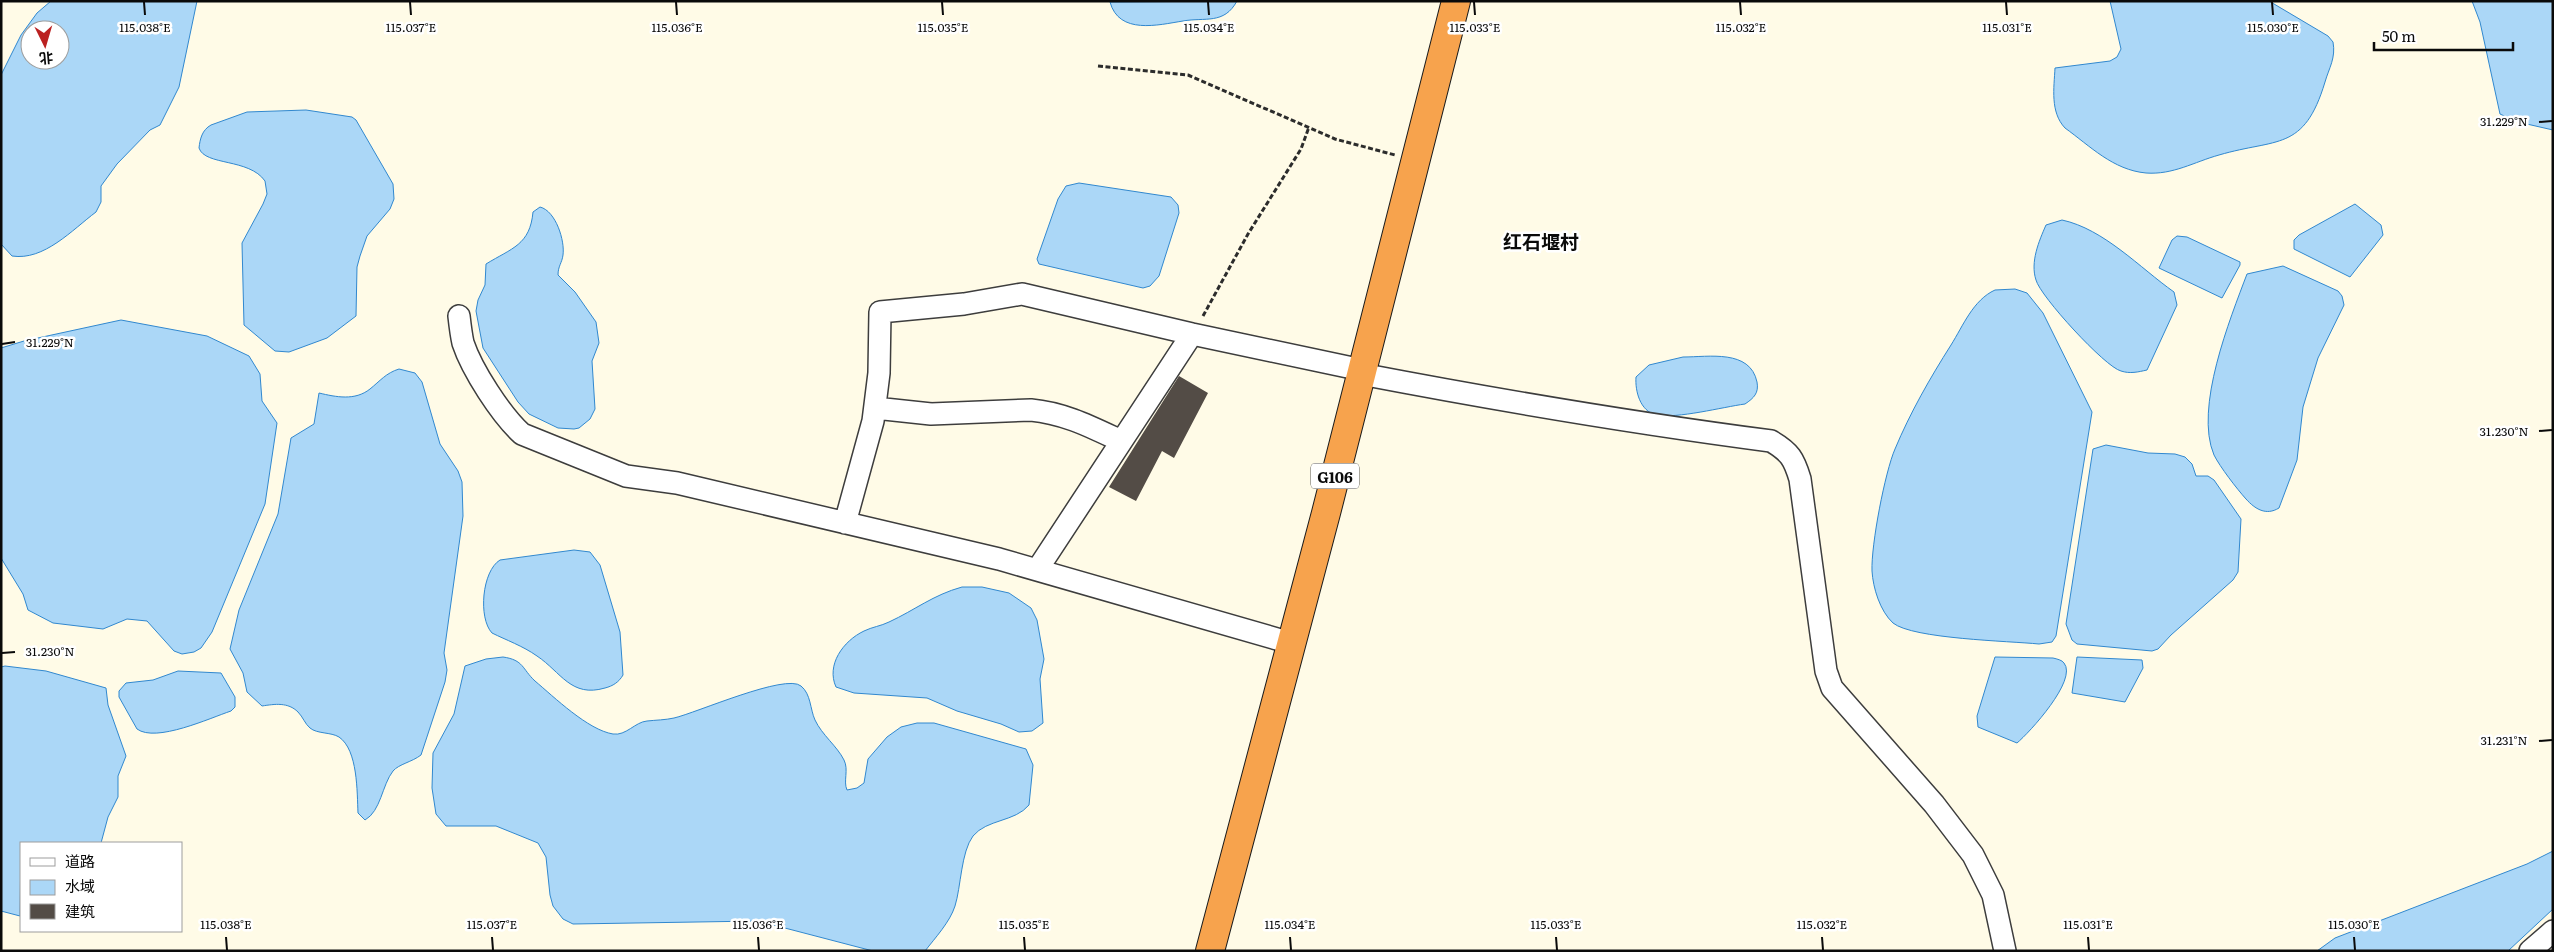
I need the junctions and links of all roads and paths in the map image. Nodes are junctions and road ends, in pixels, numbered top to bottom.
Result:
1 (1456, 1) edge
2 (1098, 66) dead end
3 (1309, 127) junction
4 (1415, 161) junction
5 (459, 316) dead end
6 (1192, 334) junction
7 (1361, 372) junction
8 (875, 408) junction
9 (1121, 441) junction
10 (845, 523) junction
11 (1037, 570) junction
12 (1291, 643) junction
13 (2553, 931) edge
14 (1210, 951) edge
15 (2006, 951) edge
16 (2530, 951) edge

1 - 4 highway, G106
2 - 3 path
3 - 4 path
3 - 6 path
4 - 7 highway, G106
5 - 10 street
6 - 7 street
6 - 8 street
6 - 9 street
7 - 12 highway, G106
7 - 15 street
8 - 9 street
8 - 10 street
9 - 11 street
10 - 11 street
11 - 12 street
12 - 14 highway, G106
13 - 16 street

